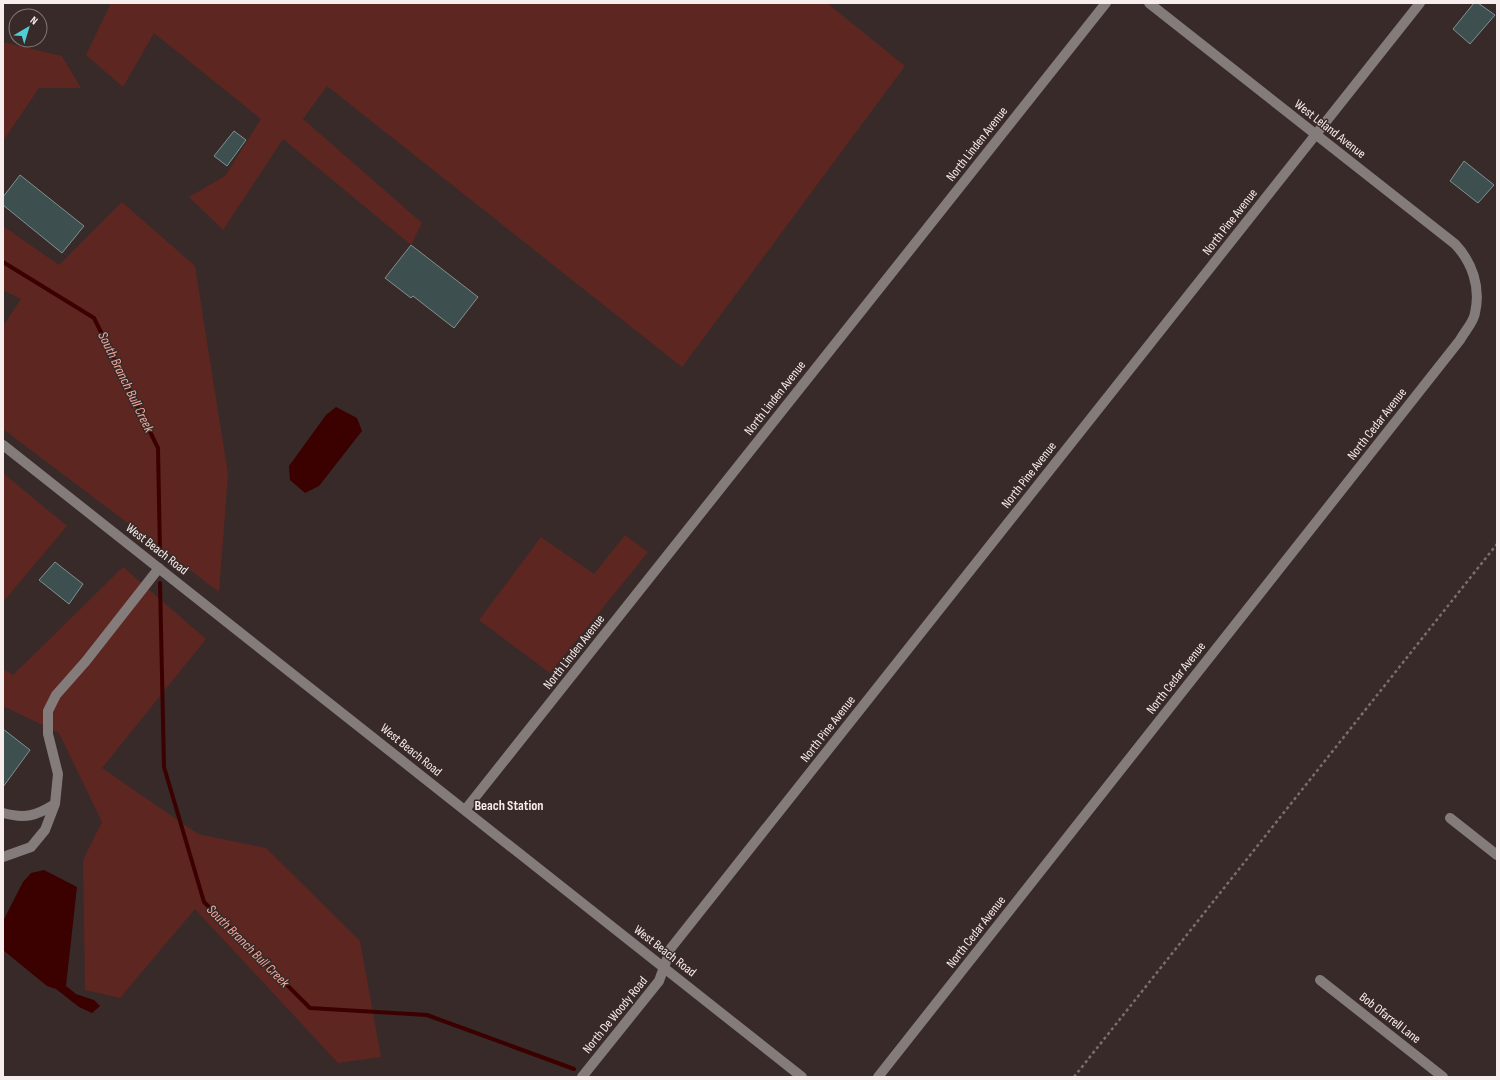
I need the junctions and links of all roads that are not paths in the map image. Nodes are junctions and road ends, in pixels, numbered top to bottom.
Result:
1 (1106, 3) edge
2 (1150, 3) edge
3 (1420, 3) edge
4 (1316, 134) junction
5 (1476, 287) joint
6 (3, 444) edge
7 (159, 568) junction
8 (55, 804) junction
9 (465, 810) junction
10 (3, 813) edge
11 (1450, 818) dead end
12 (1497, 855) edge
13 (3, 858) edge
14 (664, 967) junction
15 (1320, 980) dead end
16 (582, 1077) edge
17 (802, 1077) edge
18 (878, 1077) edge
19 (1443, 1077) edge

1 - 9 street, North Linden Avenue
2 - 4 street, West Leland Avenue
3 - 4 street, North Pine Avenue
4 - 5 street, West Leland Avenue
4 - 14 street, North Pine Avenue
5 - 18 street, North Cedar Avenue
6 - 7 street, West Beach Road
7 - 8 street
7 - 9 street, West Beach Road
8 - 10 street
8 - 13 street
9 - 14 street, West Beach Road
11 - 12 street
14 - 16 street, North De Woody Road
14 - 17 street, West Beach Road
15 - 19 street, Bob Ofarrell Lane

